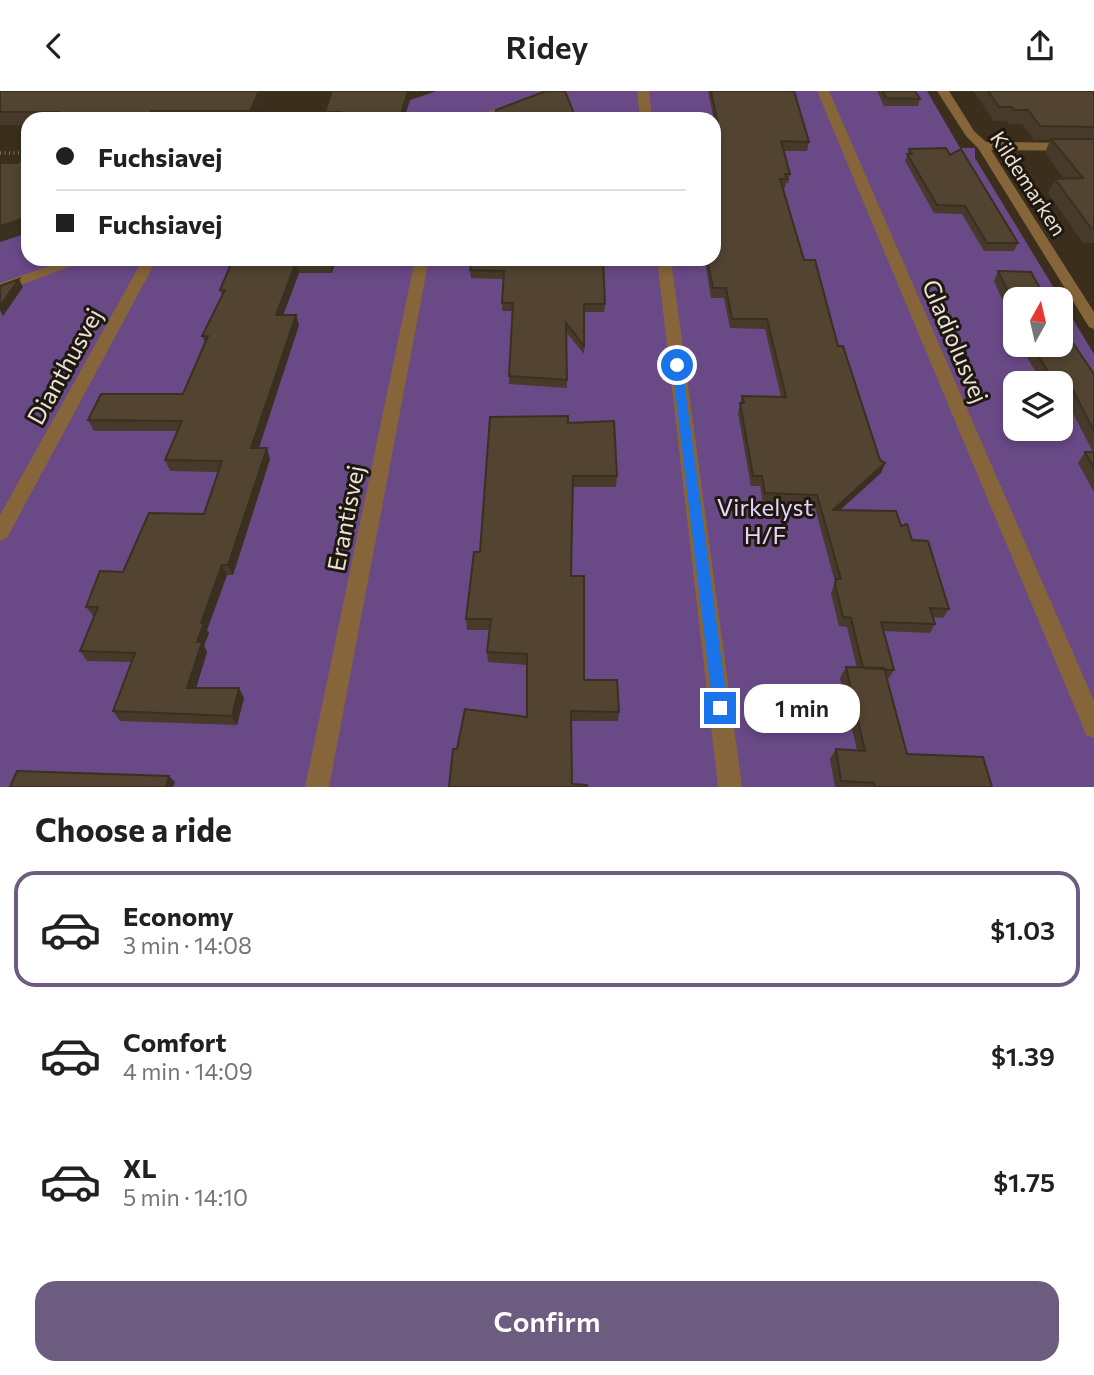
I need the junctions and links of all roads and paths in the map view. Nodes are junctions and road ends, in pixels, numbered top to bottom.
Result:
1 (554, 91) edge
2 (643, 91) edge
3 (823, 91) edge
4 (943, 91) edge
5 (495, 112) edge
6 (645, 112) edge
7 (983, 146) junction
8 (1094, 147) edge
9 (0, 153) edge
10 (21, 153) edge
11 (63, 266) edge
12 (146, 266) edge
13 (421, 266) edge
14 (665, 266) edge
15 (0, 288) edge
16 (1094, 324) edge
17 (0, 533) edge
18 (1094, 727) edge
19 (317, 787) edge
20 (730, 787) edge

1 - 5 street
2 - 6 street
3 - 18 street, Gladiolusvej
4 - 7 street, Kildemarken
7 - 8 street
7 - 16 street, Kildemarken
9 - 10 path
11 - 15 street
12 - 17 street, Dianthusvej
13 - 19 street, Erantisvej
14 - 20 street

